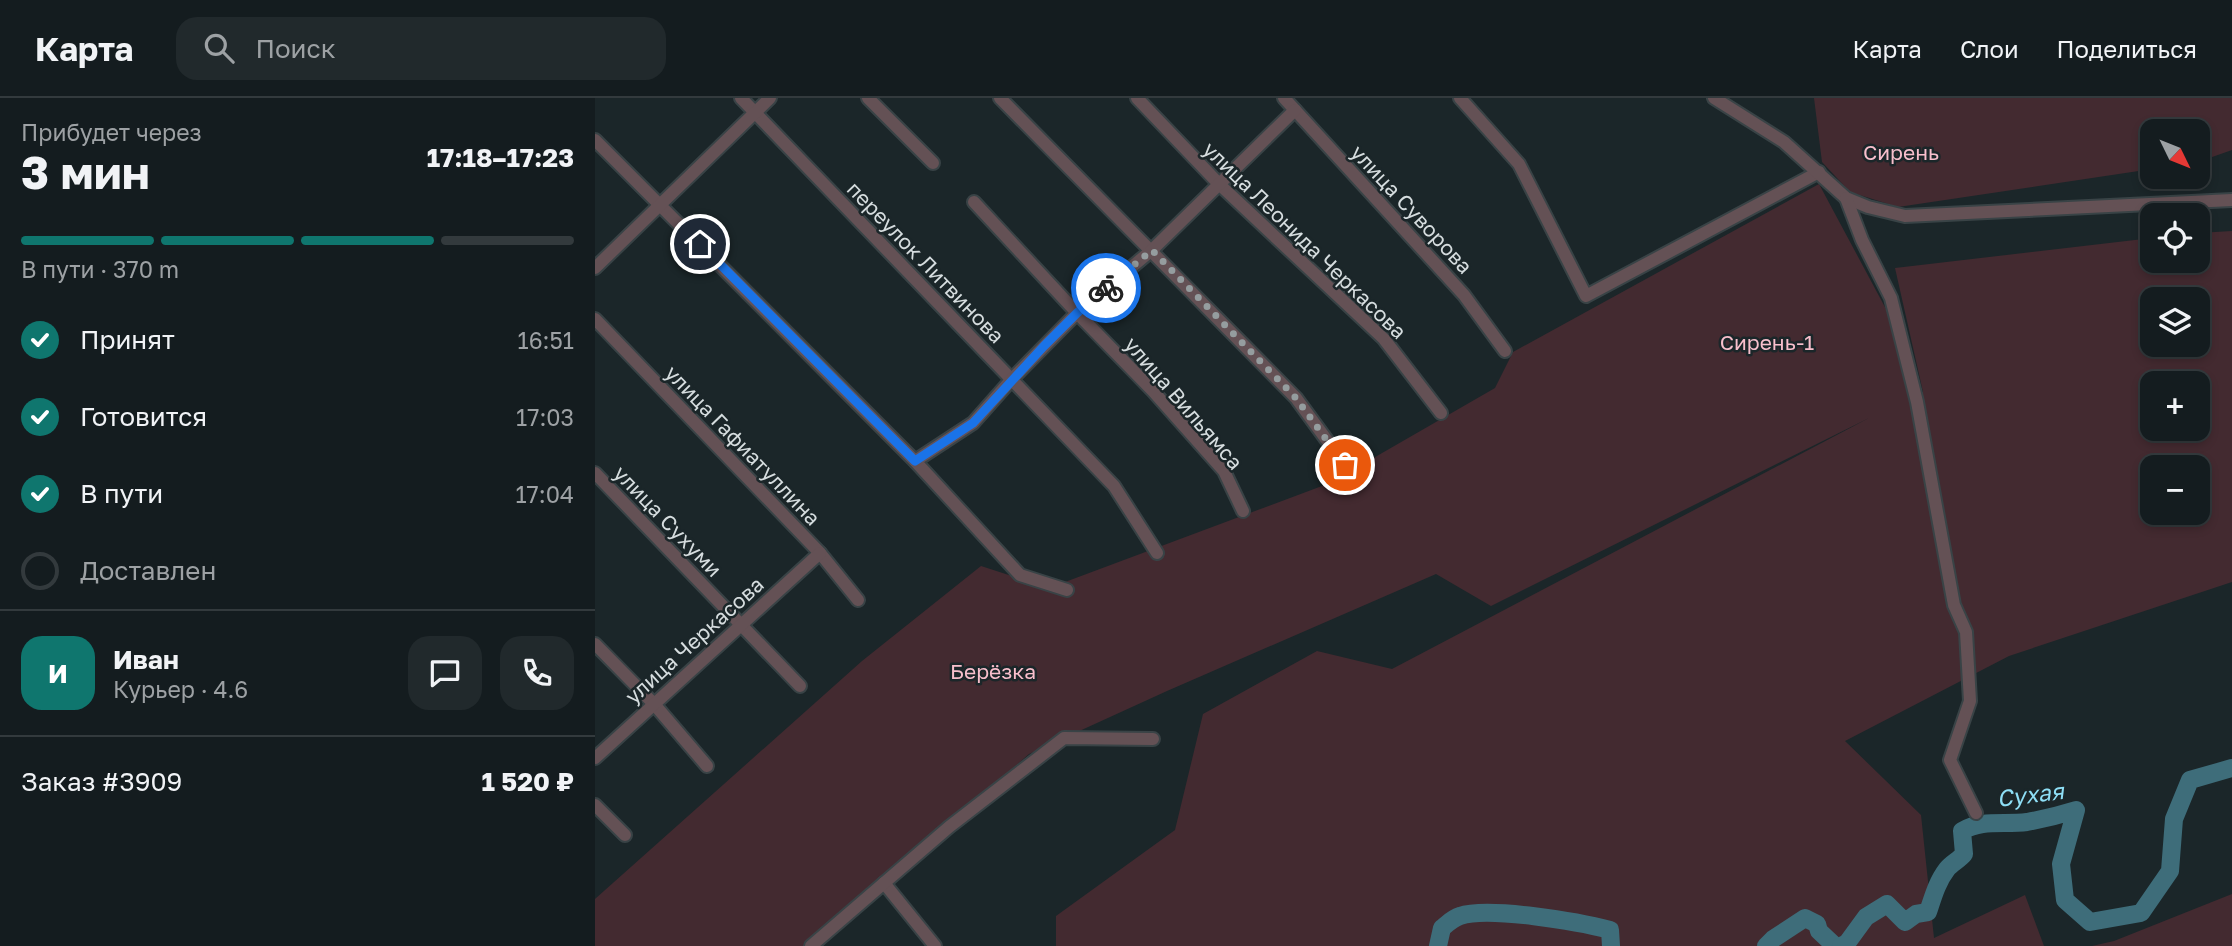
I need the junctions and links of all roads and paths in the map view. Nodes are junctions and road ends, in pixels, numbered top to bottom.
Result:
1 (741, 98) edge
2 (770, 98) edge
3 (868, 98) edge
4 (1000, 98) edge
5 (1137, 98) edge
6 (1284, 98) edge
7 (1460, 98) edge
8 (1714, 98) edge
9 (1295, 110) junction
10 (755, 112) junction
11 (595, 140) edge
12 (933, 163) dead end
13 (1819, 172) junction
14 (1219, 184) junction
15 (1846, 198) junction
16 (2232, 200) edge
17 (974, 202) dead end
18 (661, 204) junction
19 (1152, 250) junction
20 (595, 268) edge
21 (1077, 313) junction
22 (595, 319) edge
23 (1505, 351) dead end
24 (1012, 379) junction
25 (1441, 414) dead end
26 (915, 461) junction
27 (1345, 465) dead end
28 (595, 473) edge
29 (1243, 511) dead end
30 (820, 553) junction
31 (1157, 553) dead end
32 (1067, 590) dead end
33 (859, 600) dead end
34 (740, 625) junction
35 (595, 644) edge
36 (800, 686) dead end
37 (654, 704) junction
38 (1153, 739) dead end
39 (595, 758) edge
40 (707, 766) dead end
41 (595, 805) edge
42 (1976, 813) dead end
43 (625, 835) dead end
44 (884, 883) junction
45 (810, 946) edge
46 (935, 946) edge

1 - 10 street, переулок Литвинова
2 - 10 street
3 - 12 street
4 - 19 street
5 - 14 street, улица Леонида Черкасова
6 - 9 street, улица Суворова
7 - 13 street
8 - 13 street
9 - 14 street
9 - 23 street, улица Суворова
10 - 18 street
10 - 24 street, переулок Литвинова
11 - 18 street
13 - 15 street
14 - 19 street
14 - 25 street, улица Леонида Черкасова
15 - 16 street
15 - 42 street
17 - 21 street, улица Вильямса
18 - 20 street
18 - 26 street
19 - 21 street
19 - 27 street
21 - 24 street
21 - 29 street, улица Вильямса
22 - 30 street, улица Гафиатуллина
24 - 26 street
24 - 31 street, переулок Литвинова
26 - 32 street
28 - 34 street, улица Сухуми
30 - 33 street, улица Гафиатуллина
30 - 34 street, улица Черкасова
34 - 36 street, улица Сухуми
34 - 37 street, улица Черкасова
35 - 37 street
37 - 39 street, улица Черкасова
37 - 40 street
38 - 44 street
41 - 43 street
44 - 45 street
44 - 46 street

